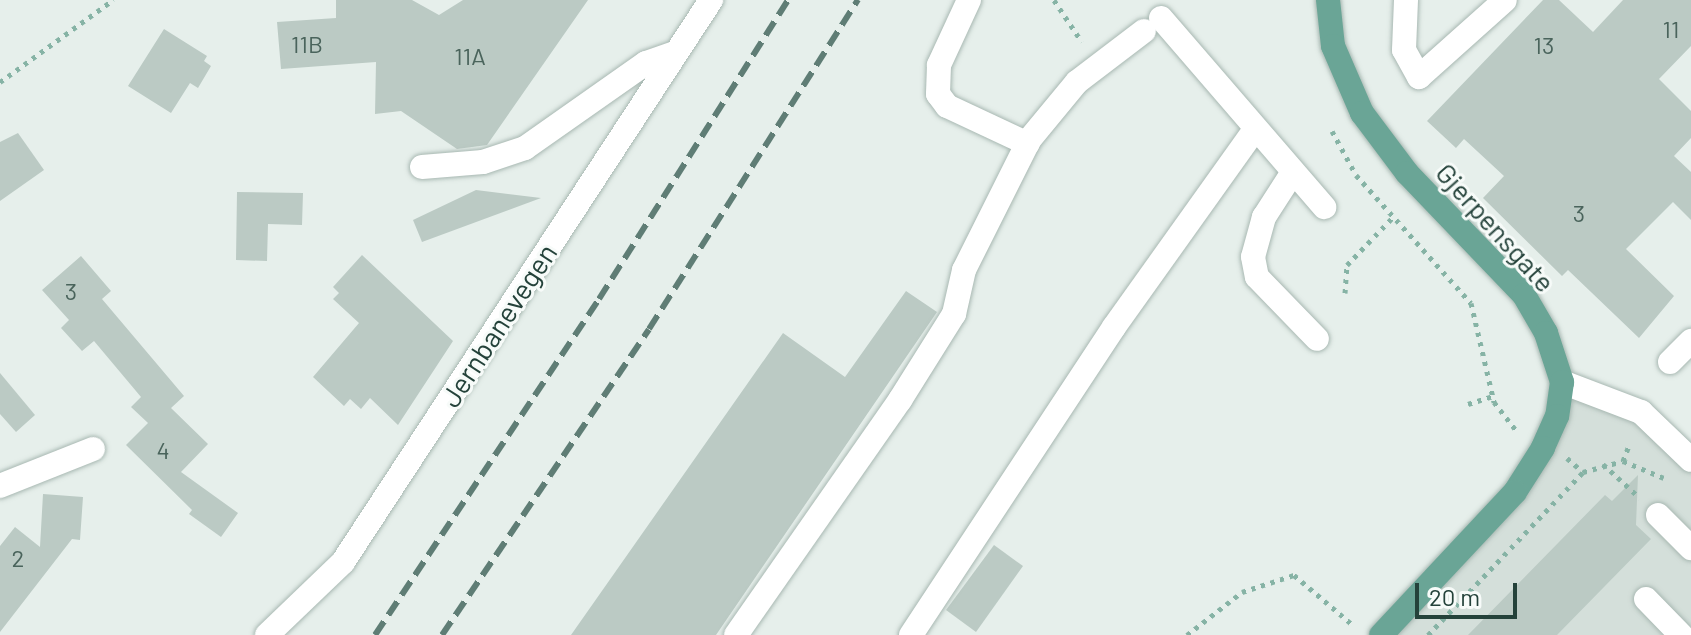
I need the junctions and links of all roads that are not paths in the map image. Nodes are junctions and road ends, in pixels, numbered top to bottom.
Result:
1 (711, 0) edge
2 (969, 0) edge
3 (1328, 0) edge
4 (1406, 0) edge
5 (1505, 0) edge
6 (675, 53) junction
7 (1255, 129) junction
8 (1028, 144) junction
9 (422, 167) dead end
10 (1293, 172) junction
11 (1324, 207) dead end
12 (1317, 339) dead end
13 (1691, 341) edge
14 (1670, 362) dead end
15 (1562, 382) junction
16 (93, 449) dead end
17 (1691, 460) edge
18 (0, 486) edge
19 (1658, 515) road end
20 (1691, 548) edge
21 (1646, 599) dead end
22 (306, 603) junction
23 (267, 635) edge
24 (295, 635) edge
25 (736, 635) edge
26 (911, 635) edge
27 (1381, 635) edge
28 (1681, 635) edge

1 - 6 street, Jernbanevegen
2 - 8 street
3 - 15 main road, Gjerpensgate
4 - 5 street
6 - 9 street
6 - 22 street, Jernbanevegen
7 - 8 street
7 - 10 street
7 - 26 street
8 - 25 street
10 - 11 street
10 - 12 street
13 - 14 street
15 - 17 street
15 - 27 main road
16 - 18 street
19 - 20 street
21 - 28 street
22 - 23 street, Jernbanevegen
22 - 24 street

